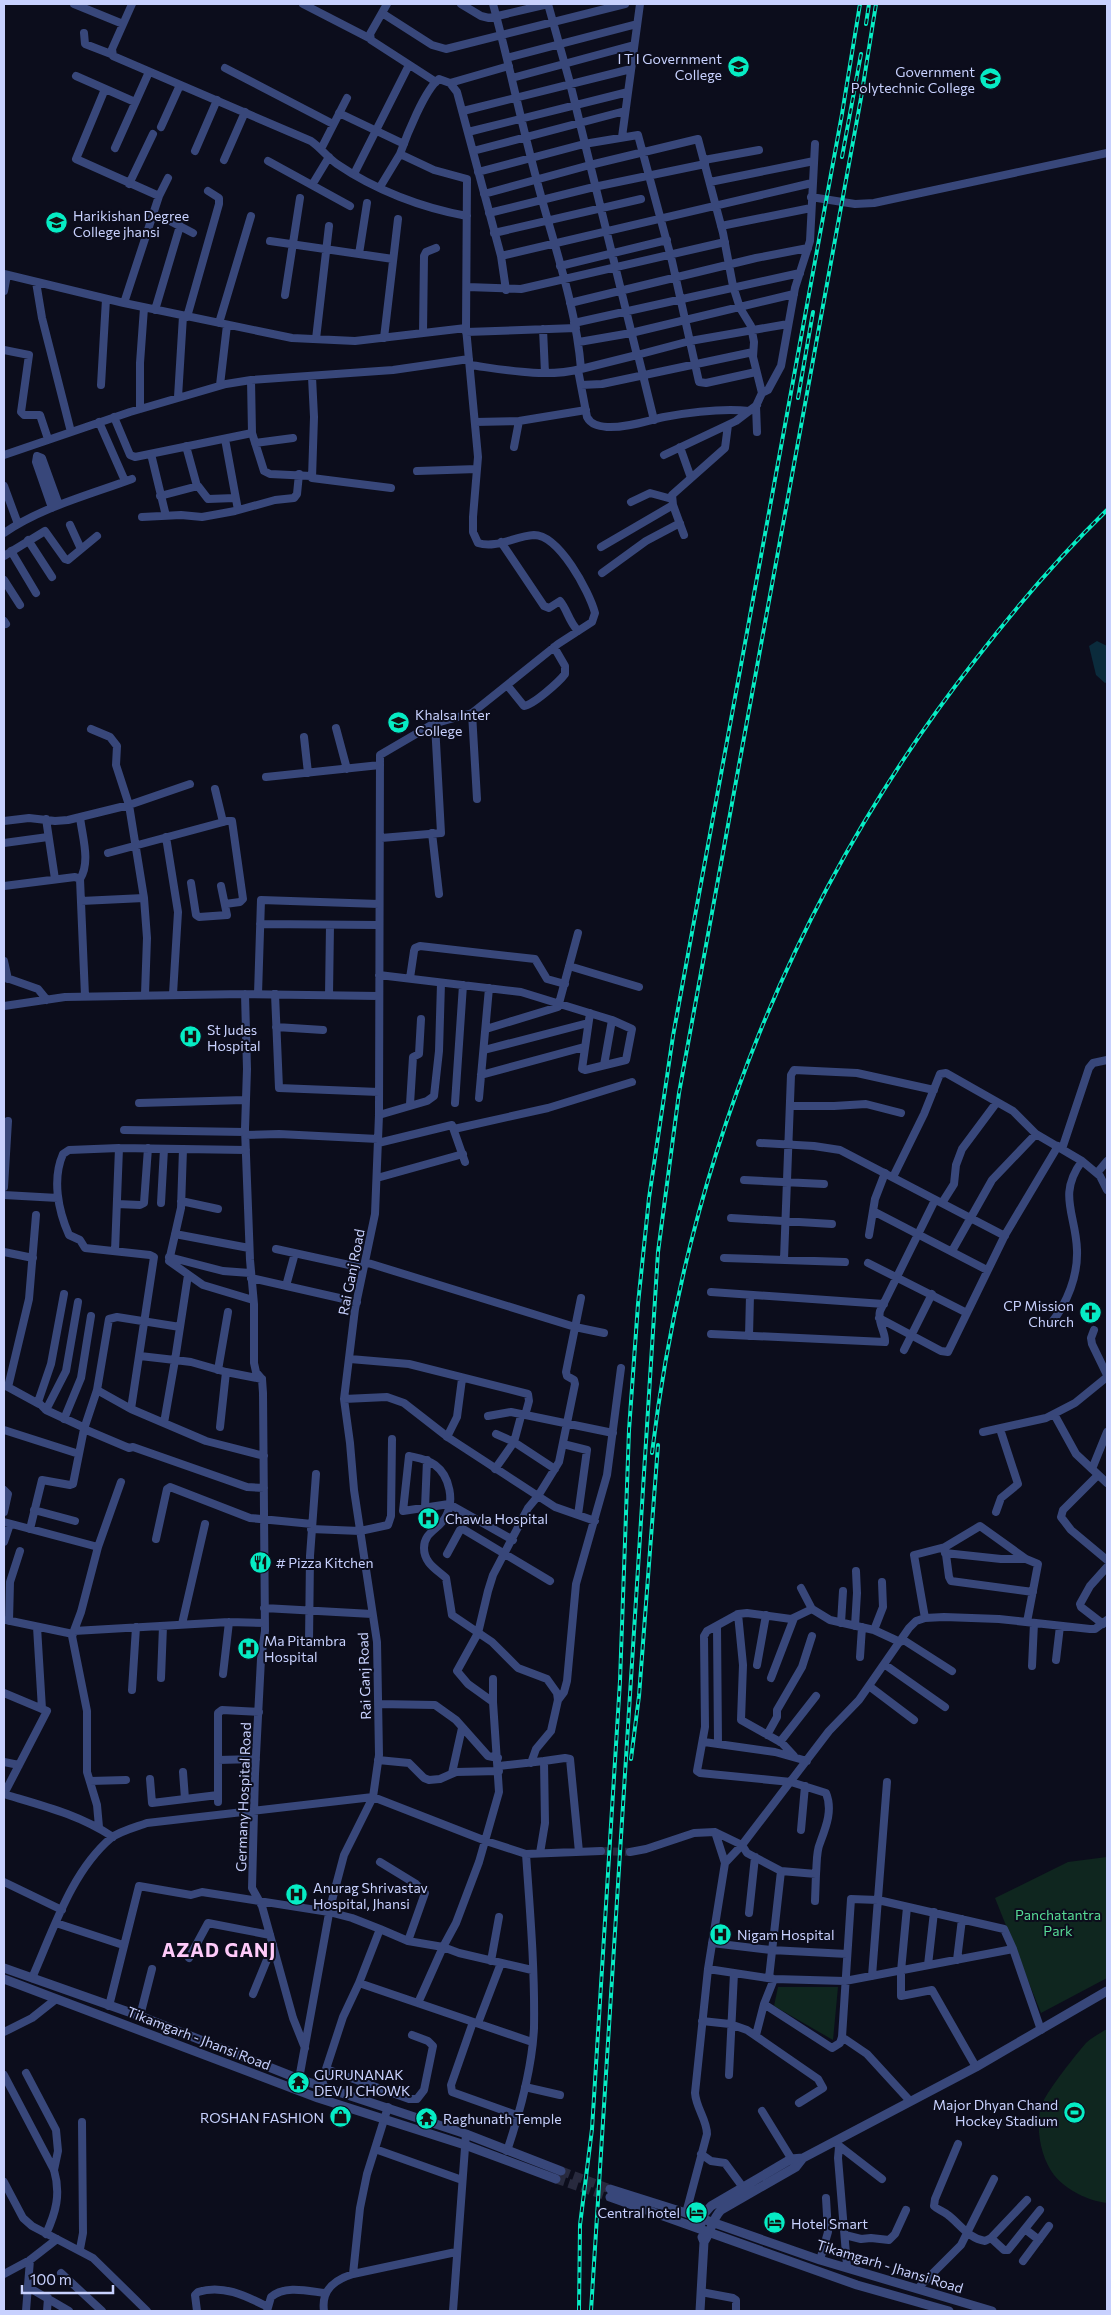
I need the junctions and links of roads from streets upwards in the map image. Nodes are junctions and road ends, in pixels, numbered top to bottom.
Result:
1 (74, 4) edge
2 (132, 4) edge
3 (303, 4) edge
4 (387, 4) edge
5 (461, 4) edge
6 (493, 4) edge
7 (548, 4) edge
8 (626, 4) edge
9 (640, 4) edge
10 (312, 6) edge
11 (382, 13) junction
12 (497, 18) junction
13 (553, 22) junction
14 (123, 24) junction
15 (637, 24) junction
16 (84, 33) dead end
17 (501, 35) junction
18 (370, 38) junction
19 (559, 43) junction
20 (634, 44) junction
21 (111, 54) junction
22 (507, 58) junction
23 (564, 62) junction
24 (409, 65) junction
25 (509, 66) junction
26 (225, 68) dead end
27 (631, 69) junction
28 (149, 72) junction
29 (76, 76) dead end
30 (512, 78) junction
31 (436, 82) junction
32 (450, 83) junction
33 (570, 83) junction
34 (180, 85) junction
35 (105, 88) junction
36 (628, 92) junction
37 (347, 98) dead end
38 (517, 98) junction
39 (217, 100) junction
40 (135, 102) junction
41 (575, 104) junction
42 (625, 111) junction
43 (245, 112) junction
44 (462, 112) junction
45 (339, 113) junction
46 (520, 118) junction
47 (580, 123) junction
48 (333, 124) junction
49 (162, 127) dead end
50 (376, 130) junction
51 (468, 132) junction
52 (153, 134) dead end
53 (622, 137) junction
54 (526, 138) junction
55 (404, 144) junction
56 (584, 144) junction
57 (815, 144) dead end
58 (115, 148) dead end
59 (321, 148) junction
60 (759, 150) dead end
61 (195, 151) dead end
62 (473, 151) junction
63 (644, 152) junction
64 (1107, 153) edge
65 (400, 154) junction
66 (329, 157) junction
67 (531, 159) junction
68 (224, 160) dead end
69 (268, 161) dead end
70 (704, 162) junction
71 (814, 162) junction
72 (590, 165) junction
73 (478, 172) junction
74 (354, 174) junction
75 (649, 175) junction
76 (168, 178) dead end
77 (536, 181) junction
78 (710, 182) junction
79 (812, 183) junction
80 (129, 184) junction
81 (312, 185) junction
82 (380, 187) junction
83 (594, 187) junction
84 (208, 190) dead end
85 (484, 194) junction
86 (159, 196) junction
87 (811, 197) junction
88 (300, 198) dead end
89 (641, 199) dead end
90 (542, 202) junction
91 (367, 203) dead end
92 (716, 205) junction
93 (350, 206) dead end
94 (601, 207) junction
95 (811, 208) junction
96 (489, 214) junction
97 (251, 216) dead end
98 (468, 216) junction
99 (662, 219) junction
100 (168, 220) dead end
101 (398, 220) dead end
102 (548, 222) junction
103 (180, 226) junction
104 (329, 226) dead end
105 (721, 226) junction
106 (606, 230) junction
107 (193, 233) dead end
108 (494, 234) junction
109 (667, 240) junction
110 (270, 241) dead end
111 (725, 242) junction
112 (292, 244) junction
113 (554, 244) junction
114 (436, 248) dead end
115 (808, 248) junction
116 (326, 249) junction
117 (612, 253) junction
118 (359, 254) junction
119 (671, 254) junction
120 (501, 256) junction
121 (393, 259) junction
122 (560, 266) junction
123 (729, 266) junction
124 (615, 268) junction
125 (800, 273) junction
126 (5, 275) edge
127 (676, 277) junction
128 (563, 279) junction
129 (36, 282) junction
130 (733, 286) junction
131 (467, 287) junction
132 (506, 290) junction
133 (621, 290) junction
134 (4, 291) edge
135 (794, 294) junction
136 (285, 295) dead end
137 (106, 299) junction
138 (682, 299) junction
139 (124, 303) junction
140 (570, 303) junction
141 (144, 308) junction
142 (740, 308) junction
143 (155, 310) junction
144 (626, 311) junction
145 (185, 316) junction
146 (687, 321) junction
147 (223, 324) junction
148 (788, 324) junction
149 (575, 325) junction
150 (543, 329) junction
151 (466, 330) junction
152 (752, 330) junction
153 (424, 333) junction
154 (632, 333) junction
155 (384, 338) junction
156 (316, 339) junction
157 (690, 341) junction
158 (579, 342) junction
159 (4, 350) edge
160 (754, 352) junction
161 (638, 355) junction
162 (470, 362) junction
163 (695, 364) junction
164 (580, 370) junction
165 (545, 372) junction
166 (756, 372) junction
167 (643, 374) junction
168 (312, 376) junction
169 (251, 380) junction
170 (101, 385) dead end
171 (581, 385) junction
172 (220, 386) junction
173 (762, 392) junction
174 (178, 397) junction
175 (757, 405) junction
176 (140, 409) junction
177 (586, 410) junction
178 (749, 411) junction
179 (114, 417) junction
180 (654, 420) junction
181 (518, 421) junction
182 (99, 422) junction
183 (475, 422) junction
184 (728, 425) junction
185 (70, 432) junction
186 (757, 432) dead end
187 (252, 433) junction
188 (225, 438) junction
189 (293, 438) dead end
190 (48, 439) junction
191 (255, 443) junction
192 (186, 446) junction
193 (514, 447) dead end
194 (680, 447) junction
195 (151, 454) junction
196 (4, 455) edge
197 (664, 455) dead end
198 (477, 469) junction
199 (417, 470) dead end
200 (299, 474) junction
201 (311, 476) junction
202 (690, 478) junction
203 (4, 486) edge
204 (197, 486) junction
205 (391, 488) dead end
206 (160, 496) junction
207 (236, 498) junction
208 (632, 502) dead end
209 (672, 502) junction
210 (55, 507) junction
211 (238, 510) junction
212 (166, 516) junction
213 (142, 518) dead end
214 (680, 523) junction
215 (18, 524) junction
216 (70, 525) dead end
217 (4, 533) edge
218 (684, 535) dead end
219 (97, 536) dead end
220 (28, 540) junction
221 (501, 542) junction
222 (601, 547) dead end
223 (82, 549) junction
224 (12, 551) junction
225 (4, 556) edge
226 (602, 573) dead end
227 (52, 577) dead end
228 (4, 580) edge
229 (36, 593) dead end
230 (20, 605) dead end
231 (578, 631) junction
232 (554, 647) junction
233 (506, 685) junction
234 (472, 713) junction
235 (435, 724) junction
236 (336, 728) dead end
237 (91, 729) dead end
238 (304, 736) dead end
239 (380, 765) junction
240 (347, 769) junction
241 (308, 773) junction
242 (266, 777) dead end
243 (190, 784) dead end
244 (215, 788) dead end
245 (477, 799) dead end
246 (128, 804) junction
247 (80, 817) junction
248 (46, 819) junction
249 (4, 821) edge
250 (223, 822) junction
251 (432, 833) junction
252 (48, 837) junction
253 (166, 837) junction
254 (381, 838) junction
255 (4, 843) edge
256 (135, 845) junction
257 (108, 853) dead end
258 (55, 879) junction
259 (80, 879) junction
260 (191, 883) dead end
261 (4, 886) edge
262 (221, 886) dead end
263 (439, 894) dead end
264 (144, 898) junction
265 (81, 901) junction
266 (225, 904) junction
267 (379, 904) junction
268 (260, 924) junction
269 (330, 925) junction
270 (379, 925) junction
271 (578, 933) dead end
272 (4, 961) edge
273 (569, 966) junction
274 (379, 975) junction
275 (6, 978) edge
276 (410, 978) junction
277 (441, 983) junction
278 (564, 984) junction
279 (463, 985) junction
280 (639, 987) dead end
281 (489, 988) junction
282 (145, 994) junction
283 (173, 994) junction
284 (245, 994) junction
285 (258, 994) junction
286 (275, 994) junction
287 (329, 995) junction
288 (85, 996) junction
289 (379, 996) junction
290 (47, 1000) junction
291 (560, 1004) junction
292 (4, 1006) edge
293 (590, 1013) junction
294 (421, 1019) dead end
295 (612, 1020) junction
296 (588, 1023) junction
297 (276, 1027) junction
298 (486, 1029) junction
299 (323, 1030) dead end
300 (584, 1047) junction
301 (484, 1050) junction
302 (1107, 1060) edge
303 (604, 1066) junction
304 (481, 1075) junction
305 (632, 1082) dead end
306 (934, 1090) junction
307 (379, 1092) junction
308 (479, 1098) dead end
309 (245, 1100) junction
310 (997, 1102) junction
311 (139, 1103) dead end
312 (455, 1103) dead end
313 (410, 1104) junction
314 (790, 1106) junction
315 (901, 1113) dead end
316 (378, 1114) junction
317 (8, 1121) dead end
318 (454, 1128) junction
319 (124, 1130) dead end
320 (245, 1133) junction
321 (1036, 1134) junction
322 (378, 1141) junction
323 (760, 1143) dead end
324 (789, 1145) junction
325 (119, 1148) junction
326 (148, 1148) junction
327 (1060, 1148) junction
328 (164, 1149) junction
329 (183, 1149) junction
330 (246, 1150) junction
331 (5, 1151) edge
332 (463, 1154) junction
333 (1082, 1160) junction
334 (1107, 1161) edge
335 (465, 1162) dead end
336 (884, 1173) junction
337 (1097, 1173) junction
338 (892, 1177) junction
339 (376, 1178) junction
340 (744, 1180) dead end
341 (787, 1182) junction
342 (1106, 1182) edge
343 (824, 1184) dead end
344 (4, 1187) edge
345 (1107, 1190) edge
346 (4, 1195) edge
347 (58, 1198) junction
348 (181, 1201) junction
349 (938, 1202) junction
350 (162, 1203) dead end
351 (117, 1204) junction
352 (218, 1209) dead end
353 (873, 1211) junction
354 (36, 1215) dead end
355 (970, 1216) junction
356 (731, 1218) dead end
357 (786, 1222) junction
358 (832, 1224) dead end
359 (918, 1233) junction
360 (175, 1234) junction
361 (869, 1235) dead end
362 (1005, 1236) junction
363 (249, 1248) junction
364 (276, 1249) dead end
365 (115, 1251) junction
366 (952, 1251) junction
367 (4, 1252) edge
368 (295, 1253) junction
369 (170, 1257) junction
370 (32, 1258) junction
371 (724, 1258) dead end
372 (784, 1259) junction
373 (845, 1262) dead end
374 (868, 1263) dead end
375 (364, 1265) junction
376 (987, 1270) junction
377 (188, 1275) junction
378 (251, 1276) junction
379 (897, 1276) junction
380 (286, 1286) junction
381 (711, 1292) dead end
382 (64, 1294) dead end
383 (932, 1294) junction
384 (750, 1295) junction
385 (580, 1298) dead end
386 (253, 1300) junction
387 (78, 1302) dead end
388 (356, 1302) junction
389 (884, 1304) junction
390 (228, 1312) dead end
391 (967, 1313) junction
392 (91, 1316) dead end
393 (879, 1318) junction
394 (145, 1321) junction
395 (1052, 1322) dead end
396 (180, 1327) junction
397 (575, 1327) junction
398 (1094, 1330) dead end
399 (604, 1333) dead end
400 (711, 1334) dead end
401 (912, 1335) junction
402 (749, 1336) junction
403 (904, 1350) dead end
404 (140, 1356) junction
405 (350, 1359) junction
406 (175, 1360) junction
407 (621, 1368) dead end
408 (222, 1371) junction
409 (1107, 1376) edge
410 (262, 1379) junction
411 (462, 1379) junction
412 (6, 1386) edge
413 (98, 1390) junction
414 (344, 1399) junction
415 (39, 1404) junction
416 (131, 1409) junction
417 (46, 1410) junction
418 (523, 1414) junction
419 (1054, 1414) junction
420 (488, 1416) dead end
421 (64, 1419) junction
422 (164, 1423) junction
423 (567, 1424) junction
424 (220, 1427) dead end
425 (85, 1429) junction
426 (1000, 1429) junction
427 (4, 1430) edge
428 (983, 1432) dead end
429 (613, 1433) junction
430 (496, 1434) dead end
431 (1107, 1435) edge
432 (447, 1437) junction
433 (392, 1440) dead end
434 (514, 1442) junction
435 (564, 1444) junction
436 (79, 1454) junction
437 (264, 1456) junction
438 (427, 1460) junction
439 (495, 1469) junction
440 (555, 1469) junction
441 (1092, 1469) junction
442 (316, 1474) dead end
443 (1098, 1475) junction
444 (121, 1482) dead end
445 (1107, 1483) edge
446 (264, 1488) junction
447 (4, 1490) edge
448 (538, 1496) junction
449 (449, 1504) junction
450 (425, 1508) junction
451 (34, 1510) junction
452 (4, 1512) edge
453 (996, 1512) dead end
454 (578, 1515) junction
455 (264, 1520) junction
456 (75, 1521) dead end
457 (595, 1521) junction
458 (7, 1523) edge
459 (205, 1524) dead end
460 (311, 1526) junction
461 (30, 1529) junction
462 (360, 1531) junction
463 (156, 1539) dead end
464 (513, 1540) junction
465 (4, 1542) edge
466 (98, 1547) junction
467 (945, 1550) junction
468 (20, 1551) dead end
469 (506, 1553) junction
470 (447, 1554) dead end
471 (1026, 1559) junction
472 (1107, 1560) edge
473 (1107, 1567) edge
474 (856, 1570) dead end
475 (550, 1581) dead end
476 (882, 1582) dead end
477 (801, 1588) dead end
478 (843, 1591) dead end
479 (1033, 1592) junction
480 (6, 1598) edge
481 (264, 1608) junction
482 (812, 1609) junction
483 (310, 1611) junction
484 (372, 1614) junction
485 (738, 1614) junction
486 (766, 1615) junction
487 (794, 1618) junction
488 (925, 1618) junction
489 (6, 1621) edge
490 (1106, 1621) edge
491 (229, 1622) junction
492 (1031, 1622) junction
493 (265, 1623) junction
494 (841, 1623) junction
495 (182, 1624) junction
496 (163, 1626) junction
497 (717, 1626) junction
498 (858, 1626) junction
499 (1060, 1626) junction
500 (36, 1627) junction
501 (136, 1627) junction
502 (874, 1630) junction
503 (74, 1632) junction
504 (478, 1633) junction
505 (812, 1636) dead end
506 (901, 1640) junction
507 (309, 1642) dead end
508 (860, 1657) dead end
509 (1056, 1660) dead end
510 (884, 1664) junction
511 (757, 1665) dead end
512 (1032, 1666) dead end
513 (952, 1671) dead end
514 (223, 1674) dead end
515 (161, 1678) dead end
516 (771, 1678) dead end
517 (493, 1679) dead end
518 (869, 1686) junction
519 (132, 1690) dead end
520 (4, 1693) edge
521 (816, 1696) dead end
522 (558, 1700) junction
523 (493, 1702) junction
524 (378, 1704) junction
525 (945, 1707) dead end
526 (42, 1709) junction
527 (259, 1712) junction
528 (914, 1720) dead end
529 (462, 1728) junction
530 (767, 1735) junction
531 (704, 1742) junction
532 (780, 1742) junction
533 (718, 1744) junction
534 (794, 1756) junction
535 (256, 1759) junction
536 (218, 1760) junction
537 (378, 1760) junction
538 (544, 1761) junction
539 (807, 1761) junction
540 (4, 1762) edge
541 (531, 1763) junction
542 (20, 1765) junction
543 (498, 1765) junction
544 (183, 1772) dead end
545 (452, 1773) junction
546 (126, 1780) dead end
547 (150, 1780) dead end
548 (90, 1781) junction
549 (791, 1782) junction
550 (887, 1782) dead end
551 (805, 1786) junction
552 (5, 1795) edge
553 (373, 1797) junction
554 (185, 1799) junction
555 (254, 1810) junction
556 (98, 1827) junction
557 (800, 1830) dead end
558 (715, 1832) junction
559 (113, 1836) junction
560 (486, 1840) junction
561 (742, 1845) junction
562 (579, 1852) junction
563 (601, 1852) tunnel mouth
564 (630, 1852) tunnel mouth
565 (540, 1853) junction
566 (526, 1854) junction
567 (755, 1857) junction
568 (380, 1862) dead end
569 (725, 1863) junction
570 (782, 1871) junction
571 (816, 1874) junction
572 (4, 1882) edge
573 (878, 1900) junction
574 (259, 1901) junction
575 (815, 1901) dead end
576 (907, 1907) junction
577 (62, 1910) junction
578 (330, 1912) junction
579 (934, 1912) junction
580 (750, 1913) dead end
581 (499, 1917) dead end
582 (962, 1919) junction
583 (56, 1923) junction
584 (380, 1929) junction
585 (270, 1934) junction
586 (408, 1941) junction
587 (712, 1943) junction
588 (123, 1945) junction
589 (273, 1945) junction
590 (443, 1947) junction
591 (1013, 1949) junction
592 (771, 1950) junction
593 (847, 1954) junction
594 (189, 1958) dead end
595 (957, 1960) junction
596 (491, 1961) junction
597 (501, 1963) junction
598 (928, 1965) junction
599 (4, 1968) edge
600 (152, 1969) dead end
601 (708, 1969) junction
602 (532, 1970) junction
603 (901, 1971) junction
604 (734, 1973) junction
605 (872, 1976) junction
606 (32, 1978) junction
607 (4, 1979) edge
608 (771, 1979) junction
609 (845, 1981) junction
610 (359, 1983) junction
611 (1107, 1991) edge
612 (253, 1994) dead end
613 (56, 1999) junction
614 (418, 2003) junction
615 (764, 2004) junction
616 (109, 2006) junction
617 (140, 2016) junction
618 (702, 2020) junction
619 (475, 2023) junction
620 (730, 2024) junction
621 (1041, 2030) junction
622 (4, 2032) edge
623 (412, 2035) dead end
624 (756, 2035) junction
625 (842, 2037) junction
626 (532, 2042) junction
627 (305, 2048) junction
628 (976, 2067) junction
629 (326, 2069) junction
630 (26, 2073) dead end
631 (4, 2075) edge
632 (728, 2075) dead end
633 (299, 2079) junction
634 (322, 2086) junction
635 (525, 2087) junction
636 (560, 2096) dead end
637 (910, 2101) junction
638 (799, 2103) dead end
639 (388, 2107) junction
640 (762, 2111) dead end
641 (519, 2116) junction
642 (384, 2120) junction
643 (82, 2122) dead end
644 (466, 2134) junction
645 (837, 2144) junction
646 (958, 2144) dead end
647 (465, 2145) junction
648 (375, 2149) junction
649 (507, 2151) junction
650 (701, 2154) junction
651 (794, 2163) junction
652 (54, 2170) junction
653 (994, 2178) dead end
654 (882, 2179) dead end
655 (462, 2180) junction
656 (4, 2182) edge
657 (742, 2186) junction
658 (826, 2198) dead end
659 (1027, 2200) dead end
660 (906, 2210) dead end
661 (1040, 2210) dead end
662 (686, 2213) junction
663 (701, 2219) junction
664 (713, 2223) junction
665 (1050, 2226) dead end
666 (1025, 2229) junction
667 (700, 2230) junction
668 (710, 2233) junction
669 (46, 2234) junction
670 (968, 2234) junction
671 (845, 2235) junction
672 (991, 2238) junction
673 (57, 2239) junction
674 (1039, 2240) junction
675 (704, 2242) junction
676 (80, 2249) junction
677 (456, 2252) junction
678 (30, 2260) junction
679 (820, 2260) junction
680 (1023, 2261) dead end
681 (847, 2266) junction
682 (61, 2273) dead end
683 (4, 2274) edge
684 (353, 2274) junction
685 (28, 2287) junction
686 (918, 2288) junction
687 (701, 2292) junction
688 (325, 2293) junction
689 (48, 2298) junction
690 (268, 2309) edge
691 (143, 2310) edge
692 (26, 2311) edge
693 (47, 2311) edge
694 (69, 2311) edge
695 (102, 2311) edge
696 (197, 2311) edge
697 (324, 2311) edge
698 (453, 2311) edge
699 (700, 2311) edge
700 (736, 2311) edge
701 (948, 2311) edge
702 (992, 2311) edge

1 - 14 street
2 - 14 street
3 - 10 street
4 - 11 street
5 - 12 street
6 - 12 street
7 - 12 street
7 - 13 street
8 - 13 street
9 - 15 street
10 - 18 street
11 - 17 street
11 - 18 street
12 - 17 street
13 - 17 street
13 - 19 street
14 - 21 street
15 - 19 street
15 - 20 street
16 - 21 street
17 - 22 street
18 - 24 street
19 - 22 street
19 - 23 street
20 - 23 street
20 - 27 street
21 - 28 street
22 - 25 street
23 - 30 street
23 - 33 street
24 - 31 street
24 - 50 street
25 - 30 street
25 - 32 street
26 - 48 street
27 - 33 street
27 - 36 street
28 - 34 street
28 - 40 street
29 - 35 street
30 - 38 street
31 - 32 street
31 - 55 street
32 - 44 street
33 - 38 street
33 - 41 street
34 - 39 street
34 - 49 street
35 - 40 street
35 - 80 street
36 - 41 street
36 - 42 street
37 - 45 street
38 - 44 street
38 - 46 street
39 - 43 street
39 - 61 street
40 - 58 street
41 - 46 street
41 - 47 street
42 - 47 street
42 - 53 street
43 - 59 street
43 - 68 street
44 - 51 street
45 - 48 street
45 - 50 street
46 - 51 street
46 - 54 street
47 - 54 street
47 - 56 street
48 - 59 street
50 - 55 street
50 - 74 street
51 - 62 street
52 - 80 street
53 - 56 street
53 - 63 street
54 - 62 street
54 - 67 street
55 - 65 street
56 - 67 street
56 - 72 street
57 - 71 street
59 - 66 street
60 - 70 street
62 - 73 street
63 - 70 street
63 - 72 street
63 - 75 street
64 - 87 street
65 - 82 street
65 - 98 street
66 - 74 street
66 - 81 street
67 - 73 street
67 - 77 street
69 - 81 street
70 - 75 street
70 - 78 street
71 - 78 street
71 - 79 street
72 - 77 street
72 - 83 street
73 - 85 street
74 - 82 street
75 - 83 street
75 - 99 street
76 - 86 street
77 - 85 street
77 - 90 street
78 - 92 street
79 - 87 street
79 - 92 street
80 - 86 street
81 - 93 street
82 - 98 street
83 - 90 street
83 - 94 street
84 - 145 street
85 - 96 street
86 - 139 street
87 - 95 street
88 - 112 street
89 - 94 street
90 - 96 street
90 - 102 street
91 - 118 street
92 - 99 street
92 - 105 street
94 - 102 street
94 - 106 street
95 - 105 street
95 - 115 street
96 - 108 street
97 - 147 street
98 - 131 street
99 - 106 street
99 - 109 street
100 - 103 street
101 - 121 street
102 - 108 street
102 - 113 street
103 - 107 street
103 - 143 street
104 - 116 street
105 - 111 street
106 - 113 street
106 - 117 street
108 - 120 street
109 - 117 street
109 - 119 street
110 - 112 street
111 - 119 street
111 - 123 street
112 - 116 street
112 - 136 street
113 - 120 street
113 - 122 street
114 - 153 street
115 - 123 street
115 - 125 street
116 - 118 street
116 - 156 street
117 - 122 street
117 - 124 street
118 - 121 street
119 - 124 street
119 - 127 street
120 - 132 street
121 - 155 street
122 - 128 street
123 - 127 street
123 - 130 street
124 - 128 street
124 - 133 street
125 - 130 street
125 - 135 street
126 - 129 street
126 - 134 street
127 - 133 street
127 - 138 street
128 - 132 street
128 - 140 street
129 - 137 street
129 - 185 street
130 - 138 street
130 - 142 street
131 - 132 street
131 - 151 street
133 - 140 street
133 - 144 street
135 - 142 street
135 - 148 street
137 - 139 street
137 - 170 street
138 - 144 street
138 - 146 street
139 - 141 street
140 - 149 street
141 - 143 street
141 - 176 street
142 - 146 street
142 - 152 street
143 - 145 street
144 - 149 street
144 - 154 street
145 - 147 street
145 - 174 street
146 - 154 street
146 - 157 street
147 - 156 street
147 - 172 street
148 - 152 street
148 - 173 street
149 - 150 street
149 - 158 street
150 - 151 street
150 - 165 street
151 - 153 street
151 - 162 street
152 - 157 street
152 - 160 street
153 - 155 street
154 - 158 street
154 - 161 street
155 - 156 street
157 - 161 street
157 - 163 street
158 - 164 street
159 - 190 street
160 - 163 street
160 - 166 street
161 - 164 street
161 - 167 street
162 - 165 street
162 - 168 street
162 - 183 street
163 - 166 street
163 - 167 street
164 - 165 street
164 - 171 street
166 - 173 street
167 - 171 street
167 - 180 street
168 - 169 street
168 - 201 street
169 - 172 street
169 - 187 street
171 - 177 street
172 - 174 street
173 - 175 street
174 - 176 street
175 - 178 street
175 - 186 street
176 - 179 street
177 - 180 street
177 - 181 street
178 - 180 street
178 - 184 street
179 - 182 street
179 - 195 street
181 - 183 street
181 - 193 street
182 - 185 street
182 - 210 street
183 - 198 street
184 - 194 street
184 - 202 street
185 - 190 street
187 - 188 street
187 - 191 street
188 - 192 street
188 - 207 street
189 - 191 street
190 - 196 street
191 - 200 street
192 - 195 street
192 - 204 street
194 - 197 street
194 - 202 street
195 - 206 street
198 - 199 street
198 - 221 street
200 - 201 street
200 - 211 street
201 - 205 street
202 - 209 street
203 - 215 street
204 - 206 street
204 - 207 street
206 - 212 street
207 - 211 street
208 - 209 street
209 - 214 street
209 - 222 street
210 - 210 street
210 - 215 street
211 - 212 street
212 - 213 street
214 - 218 street
214 - 226 street
215 - 217 street
216 - 223 street
219 - 223 street
220 - 223 street
220 - 224 street
220 - 227 street
221 - 231 street
221 - 231 street
224 - 225 street
224 - 229 street
228 - 230 street
231 - 232 street
232 - 233 street
232 - 233 street
233 - 234 street
234 - 235 street
234 - 245 street
235 - 239 street
235 - 251 street
236 - 240 street
237 - 246 street
238 - 241 street
239 - 240 street
239 - 254 street, Rai Ganj Road
240 - 241 street
241 - 242 street
243 - 246 street
244 - 250 street
246 - 247 street
246 - 256 street
247 - 248 street
247 - 259 street
248 - 249 street
248 - 252 street
250 - 253 street
250 - 266 street
251 - 254 street
251 - 263 street
252 - 255 street
252 - 258 street
253 - 256 street
253 - 283 street
254 - 267 street, Rai Ganj Road
256 - 257 street
256 - 264 street
258 - 259 street
258 - 261 street
259 - 265 street
260 - 266 street
262 - 266 street
264 - 265 street
264 - 282 street
265 - 288 street
267 - 268 street
267 - 270 street, Rai Ganj Road
268 - 269 street
268 - 285 street
269 - 270 street
269 - 287 street
270 - 274 street, Rai Ganj Road
271 - 273 street
272 - 275 street
273 - 278 street
273 - 280 street
274 - 276 street
274 - 289 street, Rai Ganj Road
275 - 290 street
276 - 277 street
276 - 278 street
277 - 279 street
277 - 313 street
278 - 291 street
279 - 281 street
279 - 312 street
281 - 291 street
281 - 298 street
282 - 283 street
282 - 288 street
283 - 284 street
284 - 285 street
284 - 309 street, Germany Hospital Road
285 - 286 street
286 - 287 street
286 - 297 street
287 - 289 street
288 - 290 street
289 - 307 street, Rai Ganj Road
290 - 292 street
291 - 293 street
291 - 298 street
293 - 295 street
293 - 296 street
294 - 313 street
295 - 303 street
295 - 303 street
296 - 300 street
296 - 301 street
297 - 299 street
297 - 307 street
298 - 301 street
300 - 303 street
300 - 304 street
301 - 304 street
302 - 327 street
304 - 308 street
305 - 318 street
306 - 310 street
306 - 314 street
306 - 338 street
307 - 316 street, Rai Ganj Road
309 - 311 street
309 - 320 street, Germany Hospital Road
310 - 321 street
310 - 349 street
313 - 316 street
314 - 315 street
314 - 324 street
316 - 322 street, Rai Ganj Road
317 - 331 street
318 - 322 street
318 - 332 street
319 - 320 street
320 - 322 street
320 - 330 street, Germany Hospital Road
321 - 327 street
321 - 355 street
322 - 339 street, Rai Ganj Road
323 - 324 street
324 - 336 street
324 - 341 street
325 - 326 street
325 - 347 street
325 - 351 street
326 - 328 street
326 - 351 street
327 - 333 street
327 - 362 street
328 - 329 street
328 - 350 street
329 - 330 street
329 - 348 street
330 - 363 street, Germany Hospital Road
331 - 344 street
332 - 335 street
332 - 339 street
333 - 337 street
333 - 395 street
334 - 337 street
336 - 338 street
336 - 353 street
337 - 342 street
338 - 349 street
339 - 375 street, Rai Ganj Road
340 - 341 street
341 - 343 street
341 - 357 street
342 - 345 street
346 - 347 street
347 - 365 street
348 - 352 street
348 - 360 street
349 - 355 street
349 - 359 street
351 - 365 street
353 - 359 street
353 - 361 street
354 - 370 street
355 - 362 street
355 - 366 street
356 - 357 street
357 - 358 street
357 - 372 street
359 - 366 street
359 - 379 street
360 - 363 street
360 - 369 street
362 - 376 street
363 - 378 street, Germany Hospital Road
364 - 368 street
365 - 394 street
366 - 376 street
367 - 370 street
368 - 375 street
368 - 380 street
369 - 377 street
369 - 378 street
370 - 412 street
371 - 372 street
372 - 373 street
374 - 379 street
375 - 388 street, Rai Ganj Road
375 - 397 street
376 - 391 street
377 - 386 street
377 - 396 street
378 - 380 street
378 - 386 street, Germany Hospital Road
379 - 383 street
379 - 389 street
380 - 388 street
381 - 384 street
382 - 415 street
383 - 391 street
383 - 401 street
384 - 389 street
384 - 402 street
385 - 397 street
386 - 410 street, Germany Hospital Road
387 - 417 street
388 - 405 street, Rai Ganj Road
389 - 393 street
390 - 408 street
391 - 401 street
392 - 421 street
393 - 401 street
393 - 402 street
394 - 396 street
394 - 404 street
394 - 413 street
396 - 406 street
397 - 399 street
397 - 423 street
398 - 409 street
400 - 402 street
401 - 403 street
404 - 406 street
404 - 416 street
405 - 411 street
405 - 414 street, Rai Ganj Road
406 - 408 street
406 - 422 street
407 - 429 street
408 - 410 street
408 - 424 street
409 - 419 street
410 - 437 street, Germany Hospital Road
411 - 418 street
411 - 432 street
412 - 415 street
413 - 416 street
413 - 425 street
414 - 432 street
414 - 462 street, Rai Ganj Road
415 - 417 street
416 - 422 street
417 - 421 street
418 - 420 street
418 - 423 street
418 - 434 street
419 - 426 street
419 - 441 street
421 - 425 street
422 - 437 street
423 - 429 street
423 - 435 street
425 - 436 street
425 - 446 street
426 - 428 street
426 - 453 street
427 - 436 street
429 - 457 street
430 - 434 street
431 - 441 street
432 - 439 street
433 - 462 street
434 - 439 street
434 - 440 street
435 - 440 street
435 - 454 street
436 - 451 street
437 - 446 street, Germany Hospital Road
438 - 449 street
438 - 450 street
438 - 450 street
439 - 448 street
440 - 448 street
441 - 443 street
442 - 460 street
443 - 445 street
443 - 472 street
444 - 466 street
446 - 455 street, Germany Hospital Road
447 - 452 street
448 - 454 street
448 - 464 street
449 - 450 street
449 - 464 street
449 - 504 street
451 - 456 street
451 - 461 street
454 - 457 street
455 - 460 street
455 - 463 street
455 - 481 street, Germany Hospital Road
457 - 522 street
458 - 461 street
458 - 465 street
459 - 495 street
460 - 462 street
460 - 483 street
461 - 466 street
462 - 484 street, Rai Ganj Road
464 - 469 street
466 - 503 street
467 - 471 street
467 - 471 street
467 - 479 street
467 - 488 street
468 - 480 street
469 - 470 street
469 - 475 street
469 - 504 street
471 - 479 street
473 - 490 street
474 - 498 street
476 - 502 street
477 - 482 street
478 - 494 street
479 - 492 street
480 - 489 street
481 - 483 street
481 - 493 street, Germany Hospital Road
482 - 487 street
482 - 494 street
483 - 484 street
483 - 507 street
484 - 524 street, Rai Ganj Road
485 - 486 street
485 - 497 street
485 - 530 street
486 - 487 street
486 - 511 street
487 - 516 street
488 - 492 street
488 - 506 street
489 - 500 street
490 - 499 street
491 - 493 street
491 - 495 street
491 - 514 street
492 - 499 street
492 - 512 street
493 - 527 street, Germany Hospital Road
494 - 498 street
495 - 496 street
496 - 501 street
496 - 515 street
497 - 531 street
497 - 533 street
498 - 502 street
498 - 508 street
499 - 509 street
500 - 503 street
500 - 526 street
501 - 503 street
501 - 519 street
502 - 506 street
503 - 548 street
504 - 522 street
504 - 523 street
505 - 530 street
506 - 510 street
506 - 513 street
510 - 518 street
510 - 525 street
517 - 523 street
518 - 528 street
518 - 539 street
520 - 526 street
521 - 532 street
522 - 541 street
523 - 543 street
524 - 529 street
524 - 537 street, Rai Ganj Road
526 - 542 street
527 - 535 street, Germany Hospital Road
527 - 536 street
529 - 543 street
529 - 545 street
530 - 532 street
531 - 533 street
531 - 549 street
532 - 534 street
533 - 534 street
534 - 539 street
535 - 536 street
535 - 555 street, Germany Hospital Road
536 - 554 street
537 - 545 street
537 - 553 street, Rai Ganj Road
538 - 541 street
538 - 562 street
538 - 565 street
539 - 549 street
540 - 542 street
541 - 543 street
542 - 552 street
543 - 545 street
543 - 560 street
544 - 554 street
546 - 548 street
547 - 554 street
548 - 556 street
549 - 551 street
549 - 561 street
550 - 573 street
551 - 557 street
551 - 571 street
552 - 556 street
553 - 555 street
553 - 560 street
553 - 578 street, Rai Ganj Road
555 - 559 street
555 - 574 street, Germany Hospital Road
556 - 559 street
558 - 561 street
558 - 564 street
558 - 569 street
559 - 577 street
560 - 566 street
560 - 590 street
561 - 567 street
561 - 569 street
562 - 563 street
562 - 565 street
565 - 566 street
566 - 602 street
567 - 570 street
567 - 580 street
568 - 586 street
569 - 587 street
570 - 571 street
570 - 592 street
571 - 575 street
572 - 577 street
573 - 576 street
573 - 593 street
573 - 605 street
574 - 578 street
574 - 585 street, Germany Hospital Road
574 - 588 street
576 - 579 street
576 - 603 street
577 - 583 street
578 - 584 street
578 - 627 street, Rai Ganj Road
579 - 582 street
579 - 598 street
581 - 596 street
582 - 591 street
582 - 595 street
583 - 588 street
583 - 606 street
584 - 586 street
584 - 610 street
585 - 589 street, Germany Hospital Road
585 - 594 street
586 - 590 street
587 - 592 street
587 - 601 street
588 - 616 street
589 - 612 street
589 - 627 street, Germany Hospital Road
590 - 596 street
590 - 614 street
591 - 595 street
591 - 621 street
592 - 593 street
592 - 608 street
593 - 609 street
595 - 598 street
596 - 597 street
597 - 602 street
597 - 619 street
598 - 603 street
599 - 606 street
600 - 617 street
601 - 604 street
601 - 618 street
602 - 626 street
603 - 605 street
603 - 628 street
604 - 608 street
604 - 620 street
605 - 609 street
606 - 616 street
607 - 613 street, Tikamgarh - Jhansi Road
608 - 609 street
608 - 615 street
609 - 625 street
610 - 614 street
610 - 629 street
611 - 621 street
613 - 622 street
613 - 642 street, Tikamgarh - Jhansi Road
614 - 619 street
615 - 624 street
615 - 625 street
616 - 617 street
617 - 633 street
618 - 620 street
618 - 650 street
619 - 626 street
619 - 641 street
620 - 624 street
620 - 632 street
621 - 628 street
623 - 629 street
624 - 638 street
625 - 637 street
626 - 635 street
627 - 633 street, Rai Ganj Road
628 - 637 street
629 - 634 street
630 - 652 street
631 - 652 street
633 - 634 street
634 - 639 street
635 - 636 street
635 - 641 street
637 - 645 street
639 - 642 street
639 - 644 street
640 - 651 street
641 - 649 street
642 - 647 street, Tikamgarh - Jhansi Road
642 - 648 street
643 - 676 street
644 - 647 street
644 - 649 street
645 - 651 street
645 - 654 street
645 - 671 street
646 - 670 street
647 - 649 street, Tikamgarh - Jhansi Road
647 - 655 street
648 - 655 street
648 - 684 street
650 - 657 street
650 - 662 street
651 - 657 street
651 - 664 street
652 - 669 street
653 - 670 street
655 - 677 street
656 - 669 street
657 - 663 street
658 - 679 street
659 - 672 street
660 - 671 street
661 - 666 street
662 - 663 street, Tikamgarh - Jhansi Road
662 - 667 street, Tikamgarh - Jhansi Road
663 - 664 street, Tikamgarh - Jhansi Road
663 - 667 street
664 - 668 street
664 - 679 street, Tikamgarh - Jhansi Road
665 - 674 street
666 - 672 street
666 - 674 street
667 - 668 street, Tikamgarh - Jhansi Road
667 - 675 street
668 - 675 street
668 - 701 street, Tikamgarh - Jhansi Road
669 - 673 street
670 - 672 street
670 - 686 street
671 - 681 street
673 - 676 street
673 - 678 street
674 - 680 street
675 - 687 street
676 - 691 street
677 - 684 street
677 - 698 street
678 - 683 street
678 - 685 street
679 - 681 street, Tikamgarh - Jhansi Road
681 - 686 street, Tikamgarh - Jhansi Road
682 - 695 street
684 - 688 street
685 - 689 street
685 - 692 street
686 - 702 street, Tikamgarh - Jhansi Road
687 - 699 street
687 - 700 street
688 - 690 street
688 - 697 street
689 - 693 street
689 - 694 street
690 - 696 street

